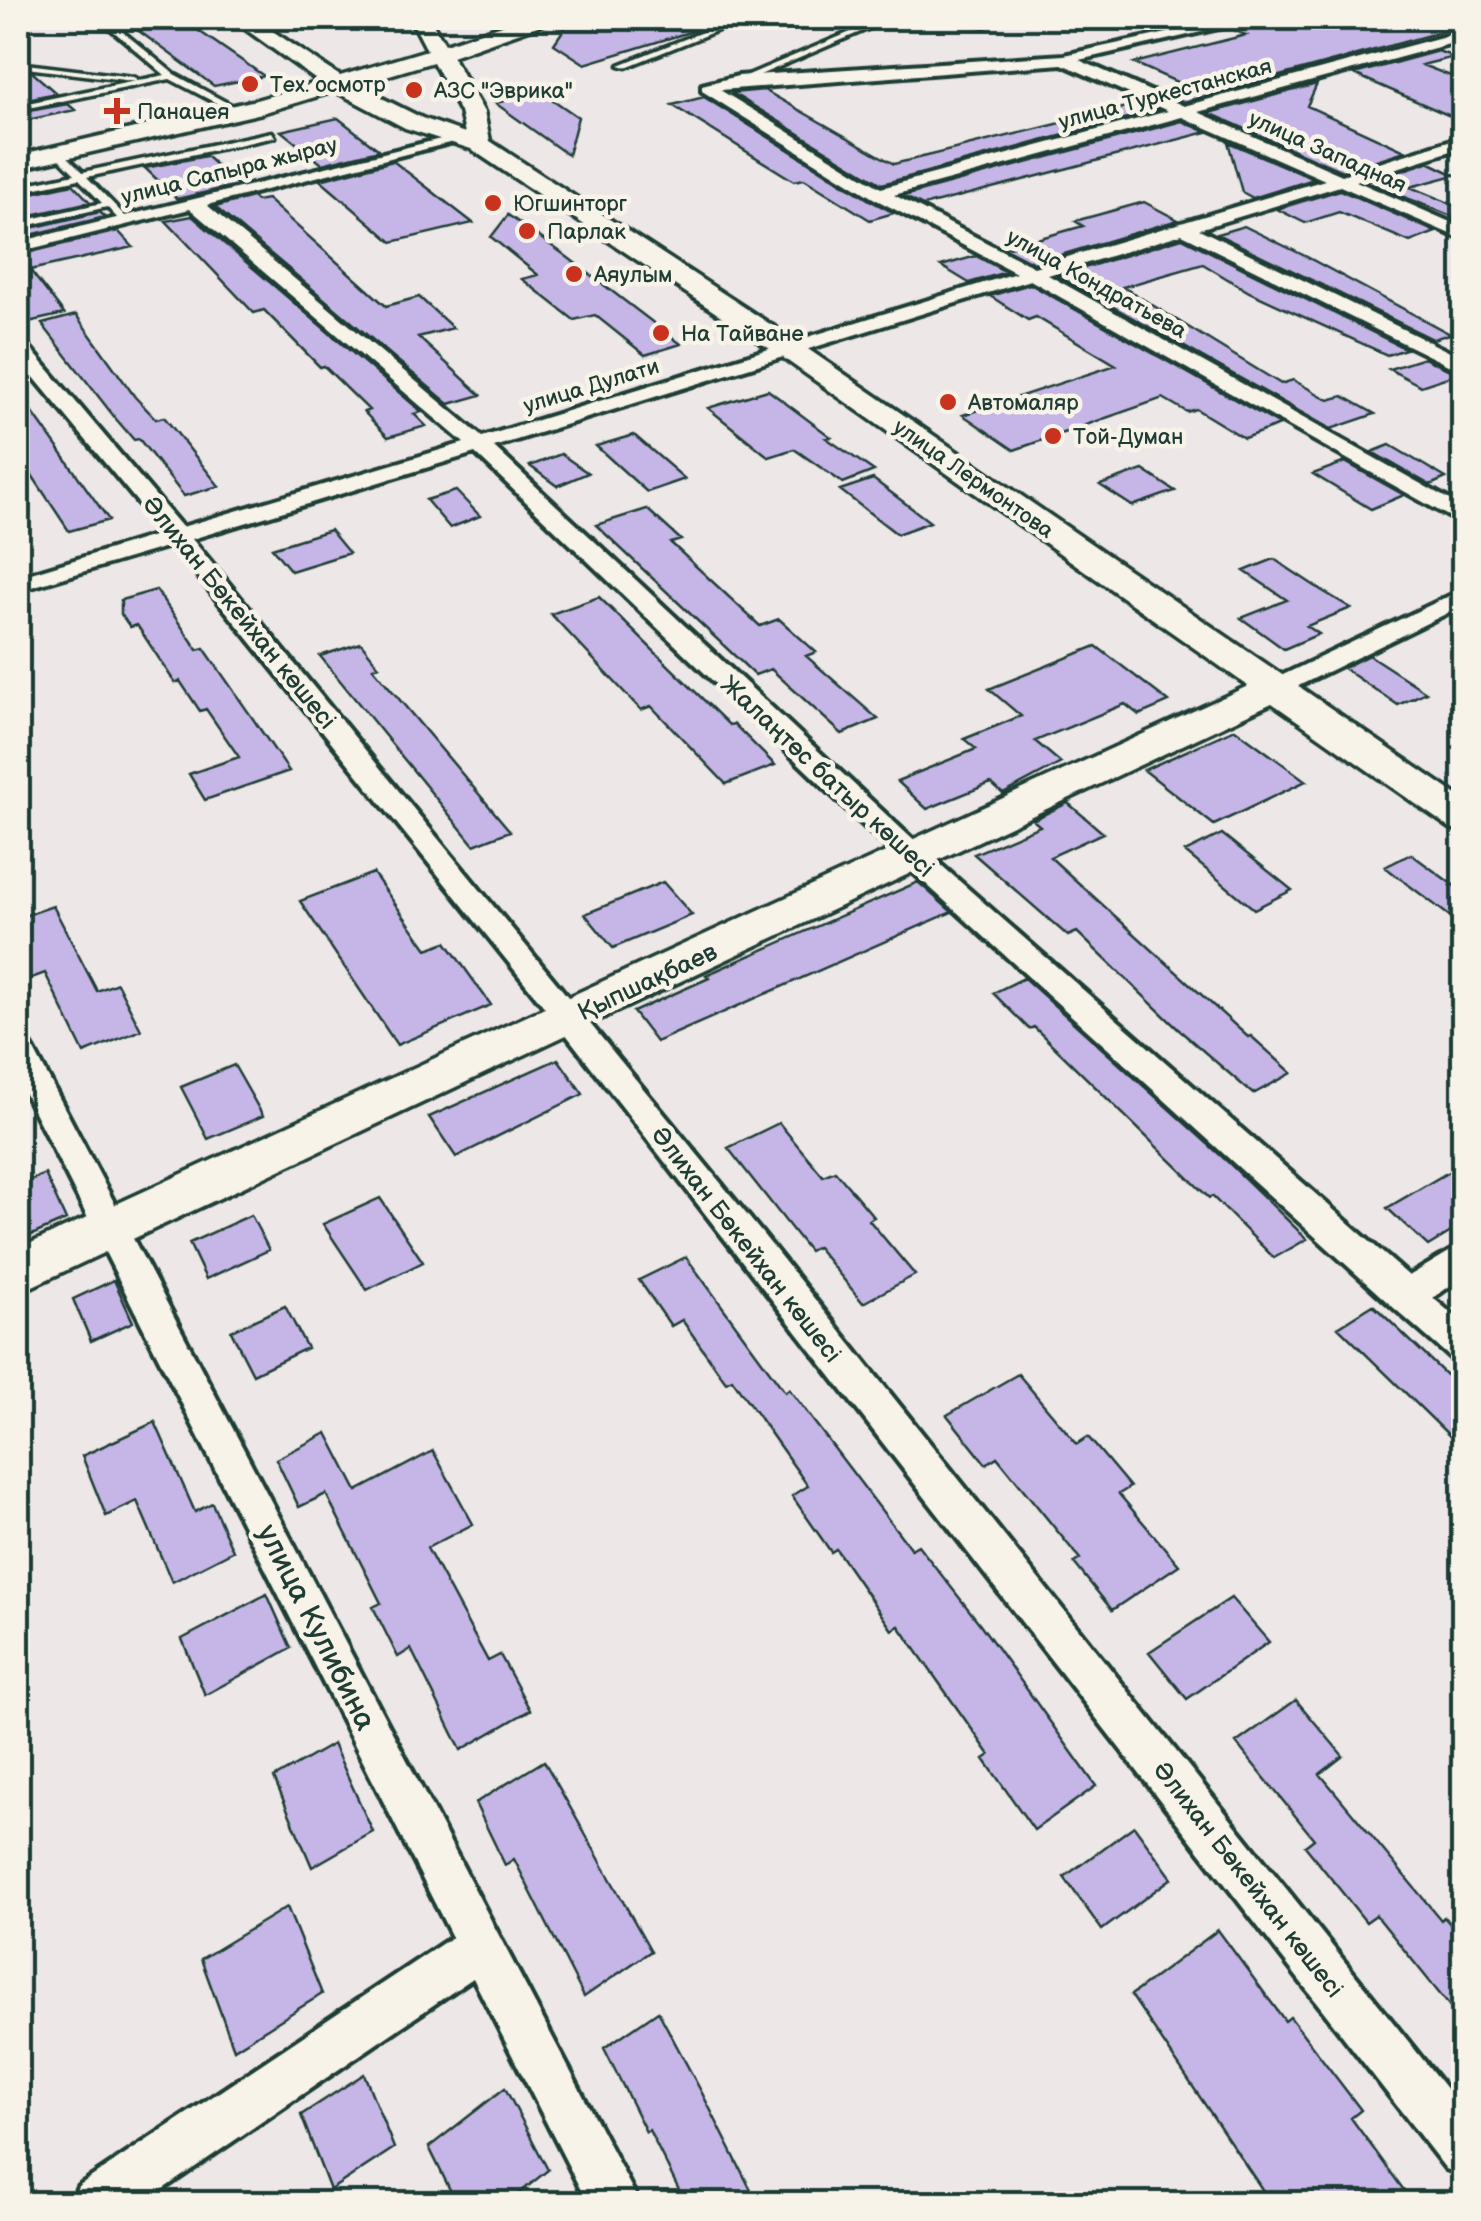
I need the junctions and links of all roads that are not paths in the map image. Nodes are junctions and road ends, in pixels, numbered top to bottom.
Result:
1 (102, 18) edge
2 (240, 18) edge
3 (531, 18) edge
4 (543, 18) edge
5 (587, 18) edge
6 (602, 18) edge
7 (724, 18) edge
8 (889, 18) edge
9 (997, 18) edge
10 (1204, 18) edge
11 (1254, 18) edge
12 (740, 19) edge
13 (419, 20) edge
14 (981, 24) dead end
15 (1224, 24) junction
16 (1464, 35) edge
17 (440, 53) junction
18 (1064, 59) junction
19 (18, 65) edge
20 (623, 65) dead end
21 (172, 76) junction
22 (148, 81) junction
23 (738, 82) junction
24 (334, 84) junction
25 (18, 108) edge
26 (240, 112) junction
27 (472, 112) junction
28 (1182, 112) junction
29 (272, 135) dead end
30 (1464, 140) edge
31 (465, 141) junction
32 (60, 153) junction
33 (18, 162) edge
34 (83, 174) junction
35 (1343, 182) junction
36 (18, 189) edge
37 (879, 194) junction
38 (194, 202) junction
39 (109, 204) junction
40 (123, 219) junction
41 (18, 225) edge
42 (1186, 230) junction
43 (1464, 235) edge
44 (18, 247) edge
45 (1032, 274) junction
46 (18, 346) edge
47 (792, 351) junction
48 (1464, 367) edge
49 (479, 445) junction
50 (1464, 518) edge
51 (179, 536) junction
52 (18, 584) edge
53 (1464, 596) edge
54 (1274, 688) junction
55 (1464, 818) edge
56 (914, 856) junction
57 (568, 1018) junction
58 (18, 1050) edge
59 (111, 1231) junction
60 (1464, 1258) edge
61 (18, 1272) edge
62 (1407, 1297) junction
63 (1464, 1347) edge
64 (482, 1944) junction
65 (1464, 2151) edge
66 (96, 2204) edge
67 (615, 2204) edge

1 - 21 lane
2 - 24 main road, улица Лермонтова
3 - 13 main road
4 - 17 main road
4 - 27 main road
5 - 6 lane
7 - 12 lane
8 - 23 lane
9 - 14 lane
10 - 15 lane
11 - 15 street
12 - 20 lane
13 - 17 main road
15 - 18 street
16 - 28 street, улица Туркестанская
17 - 24 main road
17 - 27 main road
18 - 23 street
18 - 28 street, улица Западная
19 - 22 lane
21 - 22 lane
21 - 26 lane
22 - 25 lane
23 - 37 street, улица Кондратьева
24 - 26 main road
24 - 31 main road, улица Лермонтова
26 - 32 main road
27 - 31 main road
28 - 35 street, улица Западная
28 - 37 street, улица Туркестанская
29 - 34 lane
30 - 35 street, улица Дулати
31 - 38 street, улица Сапыра жырау
31 - 47 main road, улица Лермонтова
32 - 33 main road
32 - 34 lane
34 - 36 lane
34 - 39 lane
35 - 42 street, улица Дулати
35 - 43 street, улица Западная
37 - 45 street, улица Кондратьева
38 - 40 street, улица Сапыра жырау
38 - 49 street, Жалаңтөс батыр көшесі
39 - 40 lane
39 - 41 lane
40 - 44 street, улица Сапыра жырау
42 - 45 street, улица Дулати
42 - 48 street
45 - 47 street, улица Дулати
45 - 50 street, улица Кондратьева
46 - 51 street, Әлихан Бөкейхан көшесі
47 - 49 street, улица Дулати
47 - 54 main road, улица Лермонтова
49 - 51 street, улица Дулати
49 - 56 street, Жалаңтөс батыр көшесі
51 - 52 street, улица Дулати
51 - 57 street, Әлихан Бөкейхан көшесі
53 - 54 street
54 - 55 main road, улица Лермонтова
54 - 56 main road, Қыпшақбаев
56 - 57 main road, Қыпшақбаев
56 - 62 street, Жалаңтөс батыр көшесі
57 - 59 main road, Қыпшақбаев
57 - 65 street, Әлихан Бөкейхан көшесі
58 - 59 street, улица Кулибина
59 - 61 main road, Қыпшақбаев
59 - 64 street, улица Кулибина
60 - 62 street
62 - 63 street, Жалаңтөс батыр көшесі
64 - 66 street
64 - 67 street, улица Кулибина

